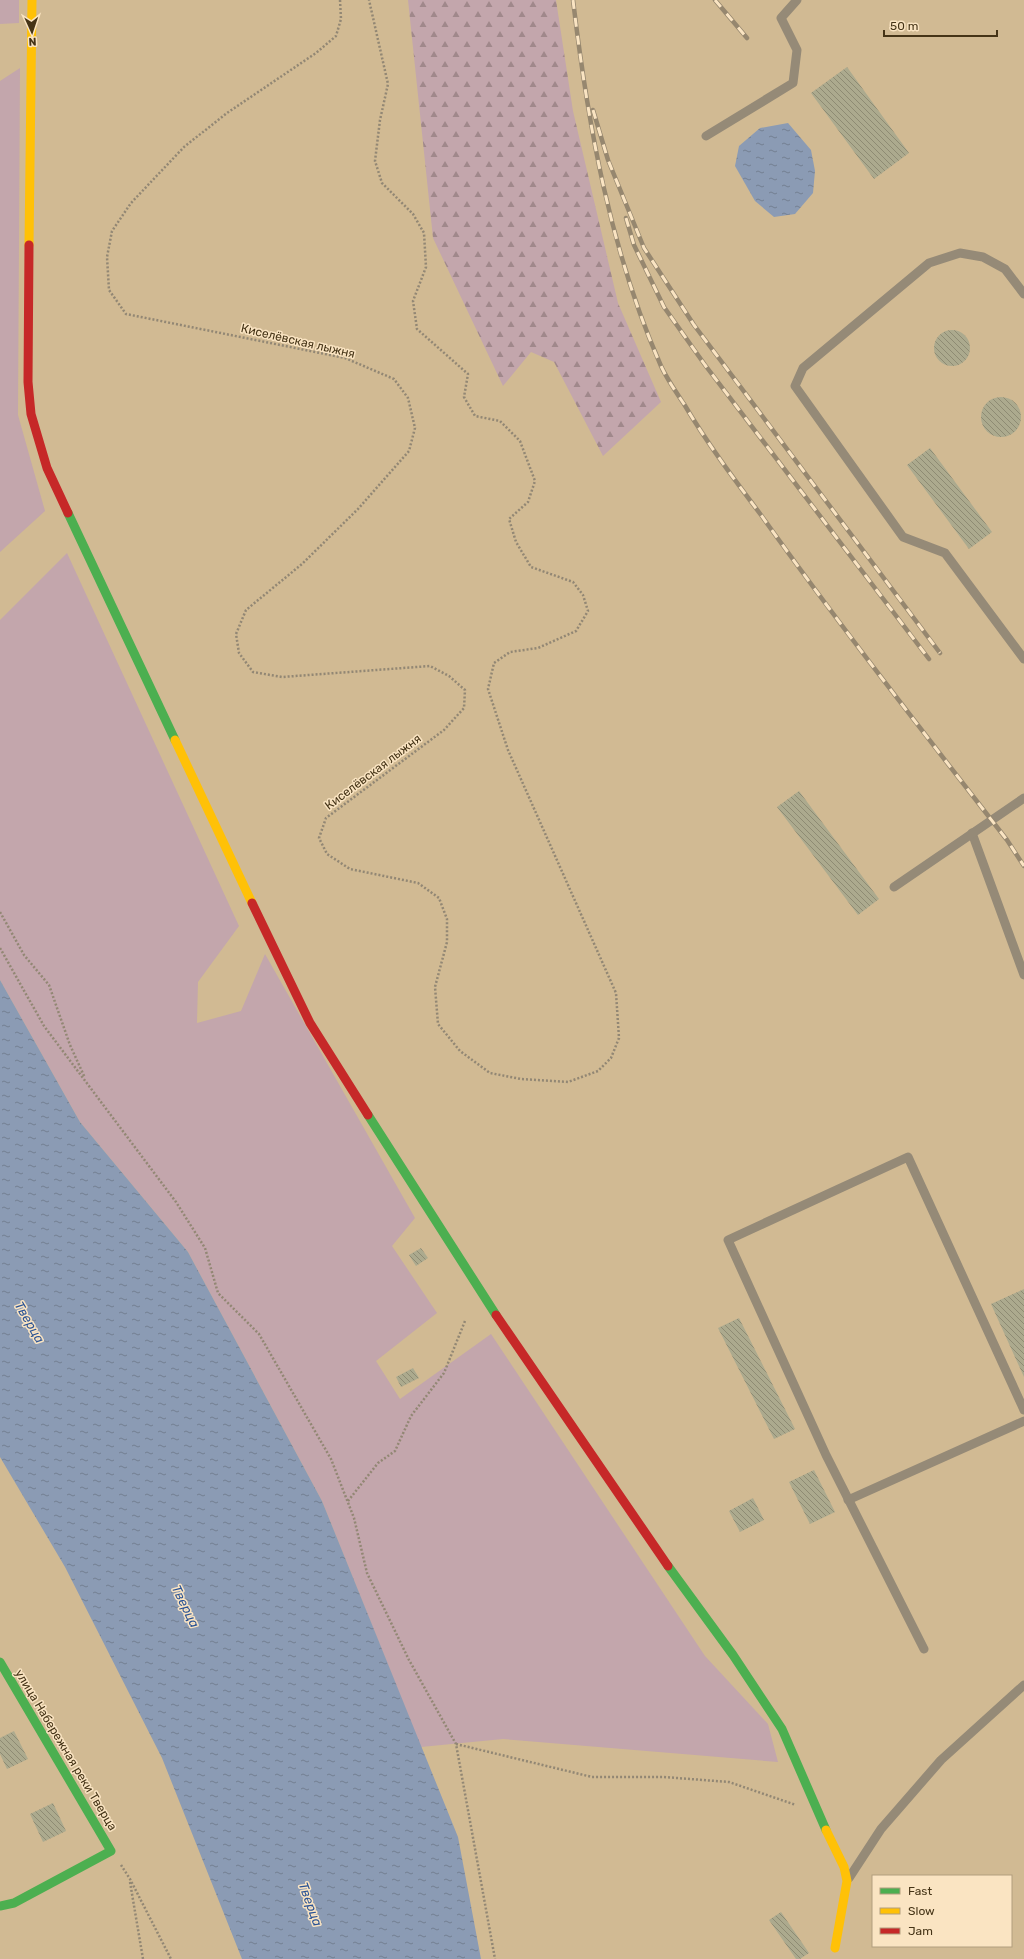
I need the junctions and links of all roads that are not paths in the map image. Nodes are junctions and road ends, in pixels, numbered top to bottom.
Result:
1 (32, 0) edge
2 (797, 0) edge
3 (706, 136) dead end
4 (1024, 294) edge
5 (1024, 659) edge
6 (1024, 798) edge
7 (972, 833) junction
8 (894, 887) dead end
9 (1024, 975) edge
10 (1024, 1410) edge
11 (1024, 1421) edge
12 (848, 1500) junction
13 (924, 1648) dead end
14 (0, 1662) edge
15 (1024, 1685) edge
16 (847, 1881) junction
17 (0, 1906) edge
18 (835, 1948) joint
19 (836, 1959) edge

1 - 16 street
2 - 3 lane
4 - 5 lane
6 - 7 lane
7 - 8 lane
7 - 9 lane
10 - 12 lane
11 - 12 lane
12 - 13 lane
14 - 17 street, улица Набережная реки Тверца
15 - 16 lane
16 - 18 street
18 - 19 lane

